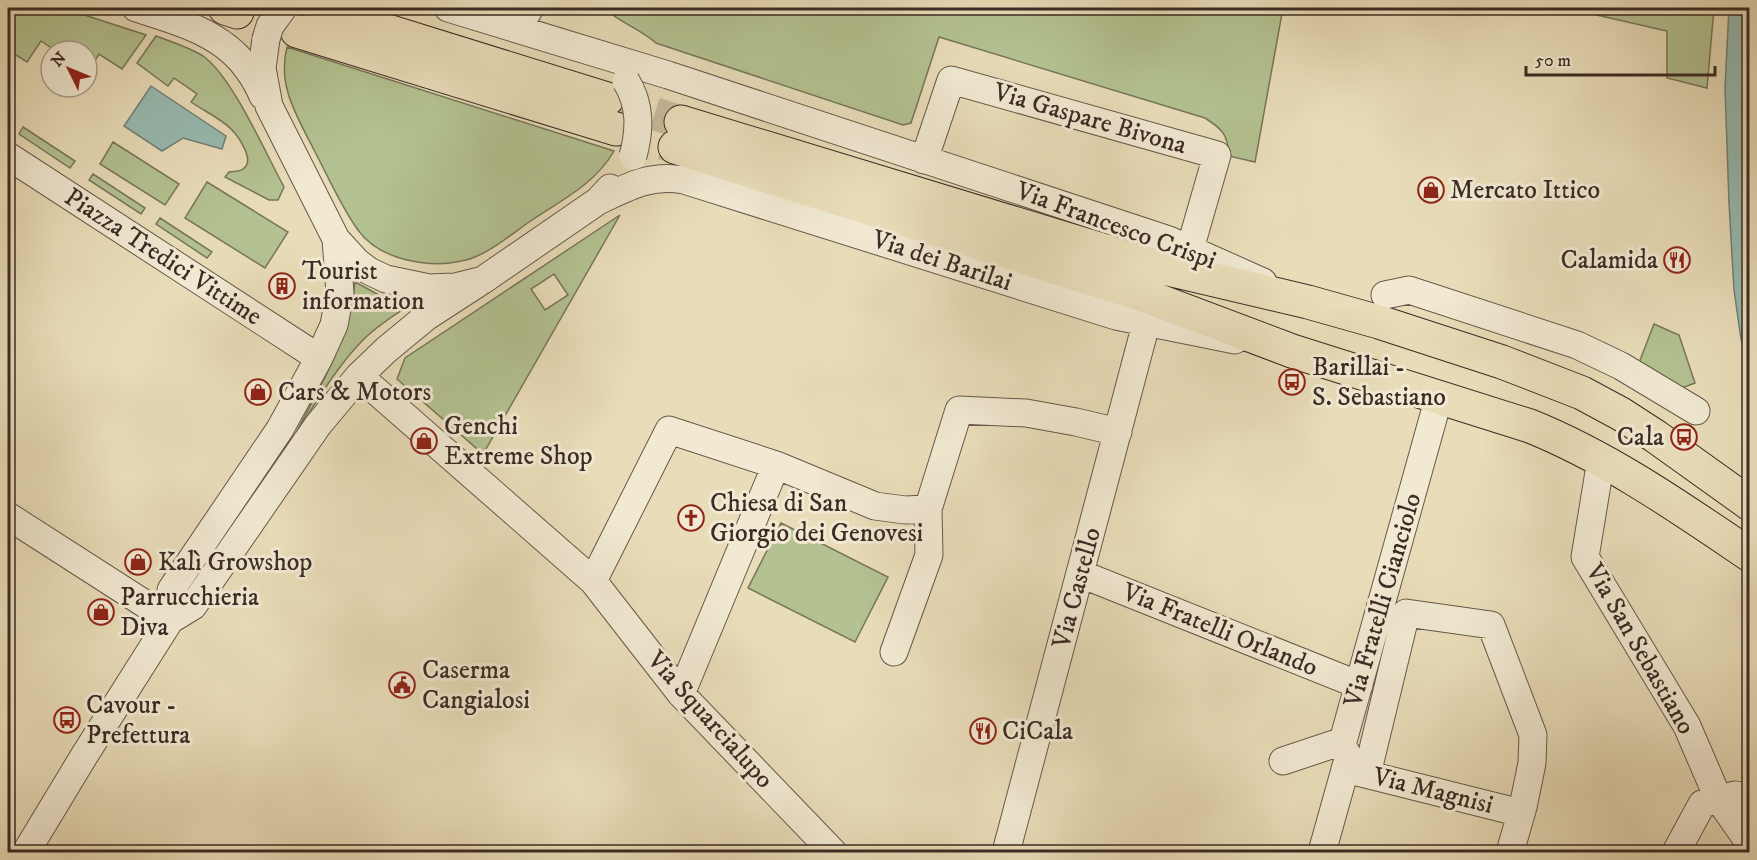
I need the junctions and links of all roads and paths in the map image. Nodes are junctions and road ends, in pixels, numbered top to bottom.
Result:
1 (136, 8) edge
2 (448, 8) edge
3 (320, 9) dead end
4 (524, 18) edge
5 (282, 26) edge
6 (603, 55) junction
7 (616, 103) junction
8 (269, 106) junction
9 (8, 156) edge
10 (924, 160) junction
11 (598, 201) junction
12 (336, 239) junction
13 (1190, 249) junction
14 (483, 280) junction
15 (1385, 295) dead end
16 (1308, 302) junction
17 (1146, 324) junction
18 (1292, 351) junction
19 (319, 358) junction
20 (359, 376) junction
21 (1439, 397) junction
22 (1696, 411) dead end
23 (1118, 432) junction
24 (1601, 460) junction
25 (776, 465) junction
26 (1749, 504) edge
27 (928, 509) junction
28 (8, 516) edge
29 (1749, 555) edge
30 (1081, 574) junction
31 (592, 581) junction
32 (170, 621) junction
33 (894, 652) dead end
34 (1359, 685) junction
35 (681, 694) junction
36 (1343, 741) junction
37 (1283, 761) dead end
38 (1356, 772) junction
39 (1749, 797) edge
40 (1718, 798) junction
41 (1521, 813) junction
42 (1749, 844) edge
43 (21, 846) edge
44 (833, 852) edge
45 (1006, 852) edge
46 (1322, 852) edge
47 (1510, 852) edge
48 (1676, 852) edge

1 - 8 street
2 - 4 street
3 - 7 main road
4 - 6 street
5 - 7 main road
5 - 8 street
6 - 7 street
6 - 10 street, Via Francesco Crispi
7 - 11 street, bridge
8 - 12 street
9 - 19 street, Piazza Tredici Vittime
10 - 13 street, Via Francesco Crispi
10 - 13 street, Via Gaspare Bivona
11 - 14 street
11 - 17 street, Via dei Barilai
12 - 14 street
12 - 19 street
13 - 16 street, Via Francesco Crispi
14 - 20 street
15 - 22 street
16 - 18 main road
16 - 26 main road, Via Francesco Crispi
17 - 18 street, Via dei Barilai
17 - 23 street, Via Castello
18 - 21 main road
19 - 32 street
20 - 31 street, Via Squarcialupo
20 - 32 street
21 - 24 main road
21 - 34 street, Via Fratelli Cianciolo
23 - 27 street
23 - 30 street, Via Castello
24 - 29 main road
24 - 40 street, Via San Sebastiano
25 - 27 street
25 - 31 street
25 - 35 street
27 - 33 street
28 - 32 street
30 - 34 street, Via Fratelli Orlando
30 - 45 street, Via Castello
31 - 35 street, Via Squarcialupo
32 - 43 street
34 - 36 street, Via Fratelli Cianciolo
35 - 44 street, Via Squarcialupo
36 - 37 street, Via Fratelli Cianciolo
36 - 38 street
38 - 41 street, Via Magnisi
38 - 41 street
38 - 46 street
39 - 40 street
40 - 42 street, Via San Sebastiano
40 - 48 street
41 - 47 street

